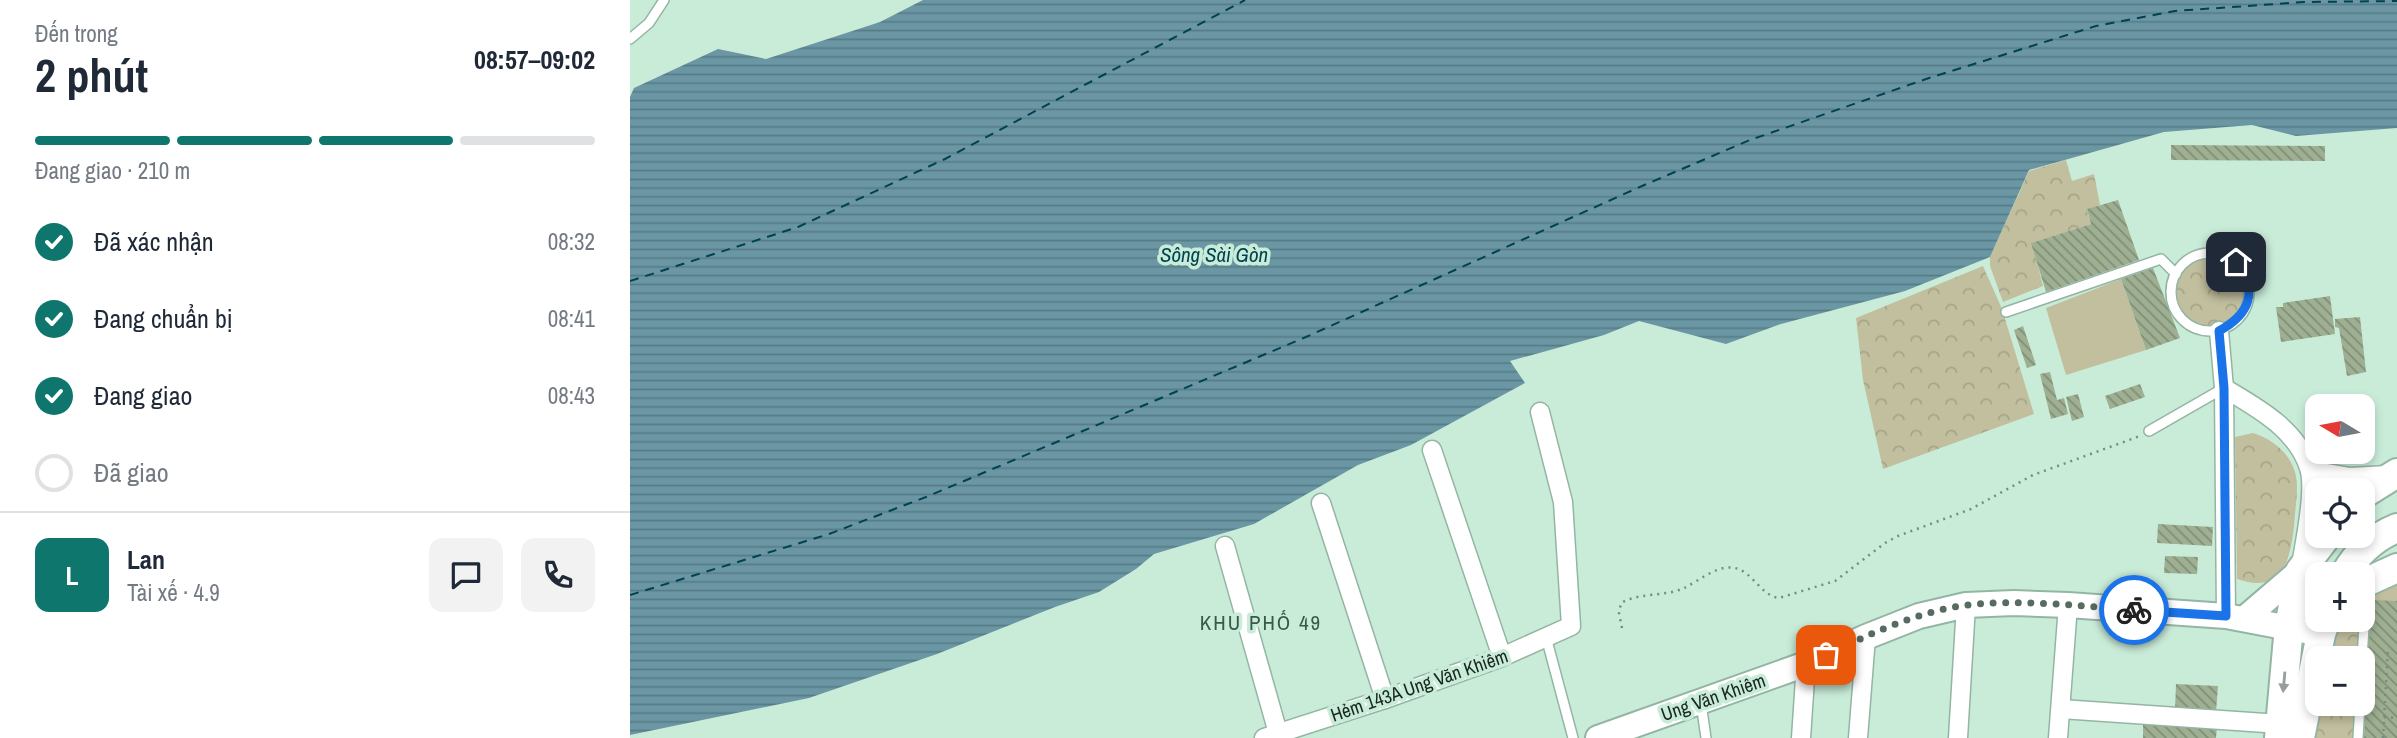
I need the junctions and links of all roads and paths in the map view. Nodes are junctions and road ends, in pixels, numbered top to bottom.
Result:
1 (664, 0) edge
2 (630, 39) edge
3 (2176, 274) junction
4 (2006, 312) dead end
5 (2219, 331) junction
6 (2224, 388) junction
7 (1540, 412) dead end
8 (2149, 431) joint
9 (1432, 450) dead end
10 (2310, 470) junction
11 (2397, 473) edge
12 (2375, 487) edge
13 (1321, 503) dead end
14 (2397, 528) edge
15 (1225, 546) dead end
16 (2318, 548) edge
17 (2353, 562) edge
18 (2397, 568) edge
19 (2300, 571) junction
20 (2375, 578) edge
21 (1966, 605) junction
22 (2068, 605) junction
23 (2236, 617) junction
24 (2305, 625) edge
25 (2289, 626) junction
26 (1622, 628) dead end
27 (2323, 632) edge
28 (1546, 637) junction
29 (1866, 637) junction
30 (2388, 648) dead end
31 (1502, 657) junction
32 (1806, 664) junction
33 (1385, 699) junction
34 (1701, 701) junction
35 (2061, 709) junction
36 (2359, 716) edge
37 (2384, 717) junction
38 (2397, 718) edge
39 (2286, 733) edge
40 (1271, 736) edge
41 (1573, 738) edge
42 (1598, 738) edge
43 (1706, 738) edge
44 (1801, 738) edge
45 (1858, 738) edge
46 (1958, 738) edge
47 (2058, 738) edge
48 (2358, 738) edge
49 (2383, 738) edge

1 - 2 lane
3 - 4 lane
3 - 5 lane
3 - 5 lane
5 - 6 street
6 - 8 lane
6 - 10 street
6 - 23 street
7 - 28 street, Hẻm 143A Ung Văn Khiêm
8 - 26 path
9 - 31 street
10 - 11 street
10 - 19 street
11 - 12 main road
13 - 33 street
14 - 17 main road
15 - 40 street
16 - 19 main road
18 - 20 main road
19 - 23 main road
19 - 25 main road
21 - 22 main road, Ung Văn Khiêm
21 - 29 main road, Ung Văn Khiêm
21 - 46 street
22 - 23 main road, Ung Văn Khiêm
22 - 35 street
23 - 25 main road, Ung Văn Khiêm
24 - 25 main road, Ung Văn Khiêm
25 -> 39 main road
27 - 39 main road
28 - 31 street, Hẻm 143A Ung Văn Khiêm
28 - 41 lane
29 - 32 main road, Ung Văn Khiêm
29 - 45 street
30 - 37 path
31 - 33 street, Hẻm 143A Ung Văn Khiêm
32 - 34 main road, Ung Văn Khiêm
32 - 44 street
33 - 40 street, Hẻm 143A Ung Văn Khiêm
34 - 42 main road, Ung Văn Khiêm
34 - 43 lane
35 - 39 street
35 - 47 street
36 - 48 lane
37 - 38 path
37 - 49 path

